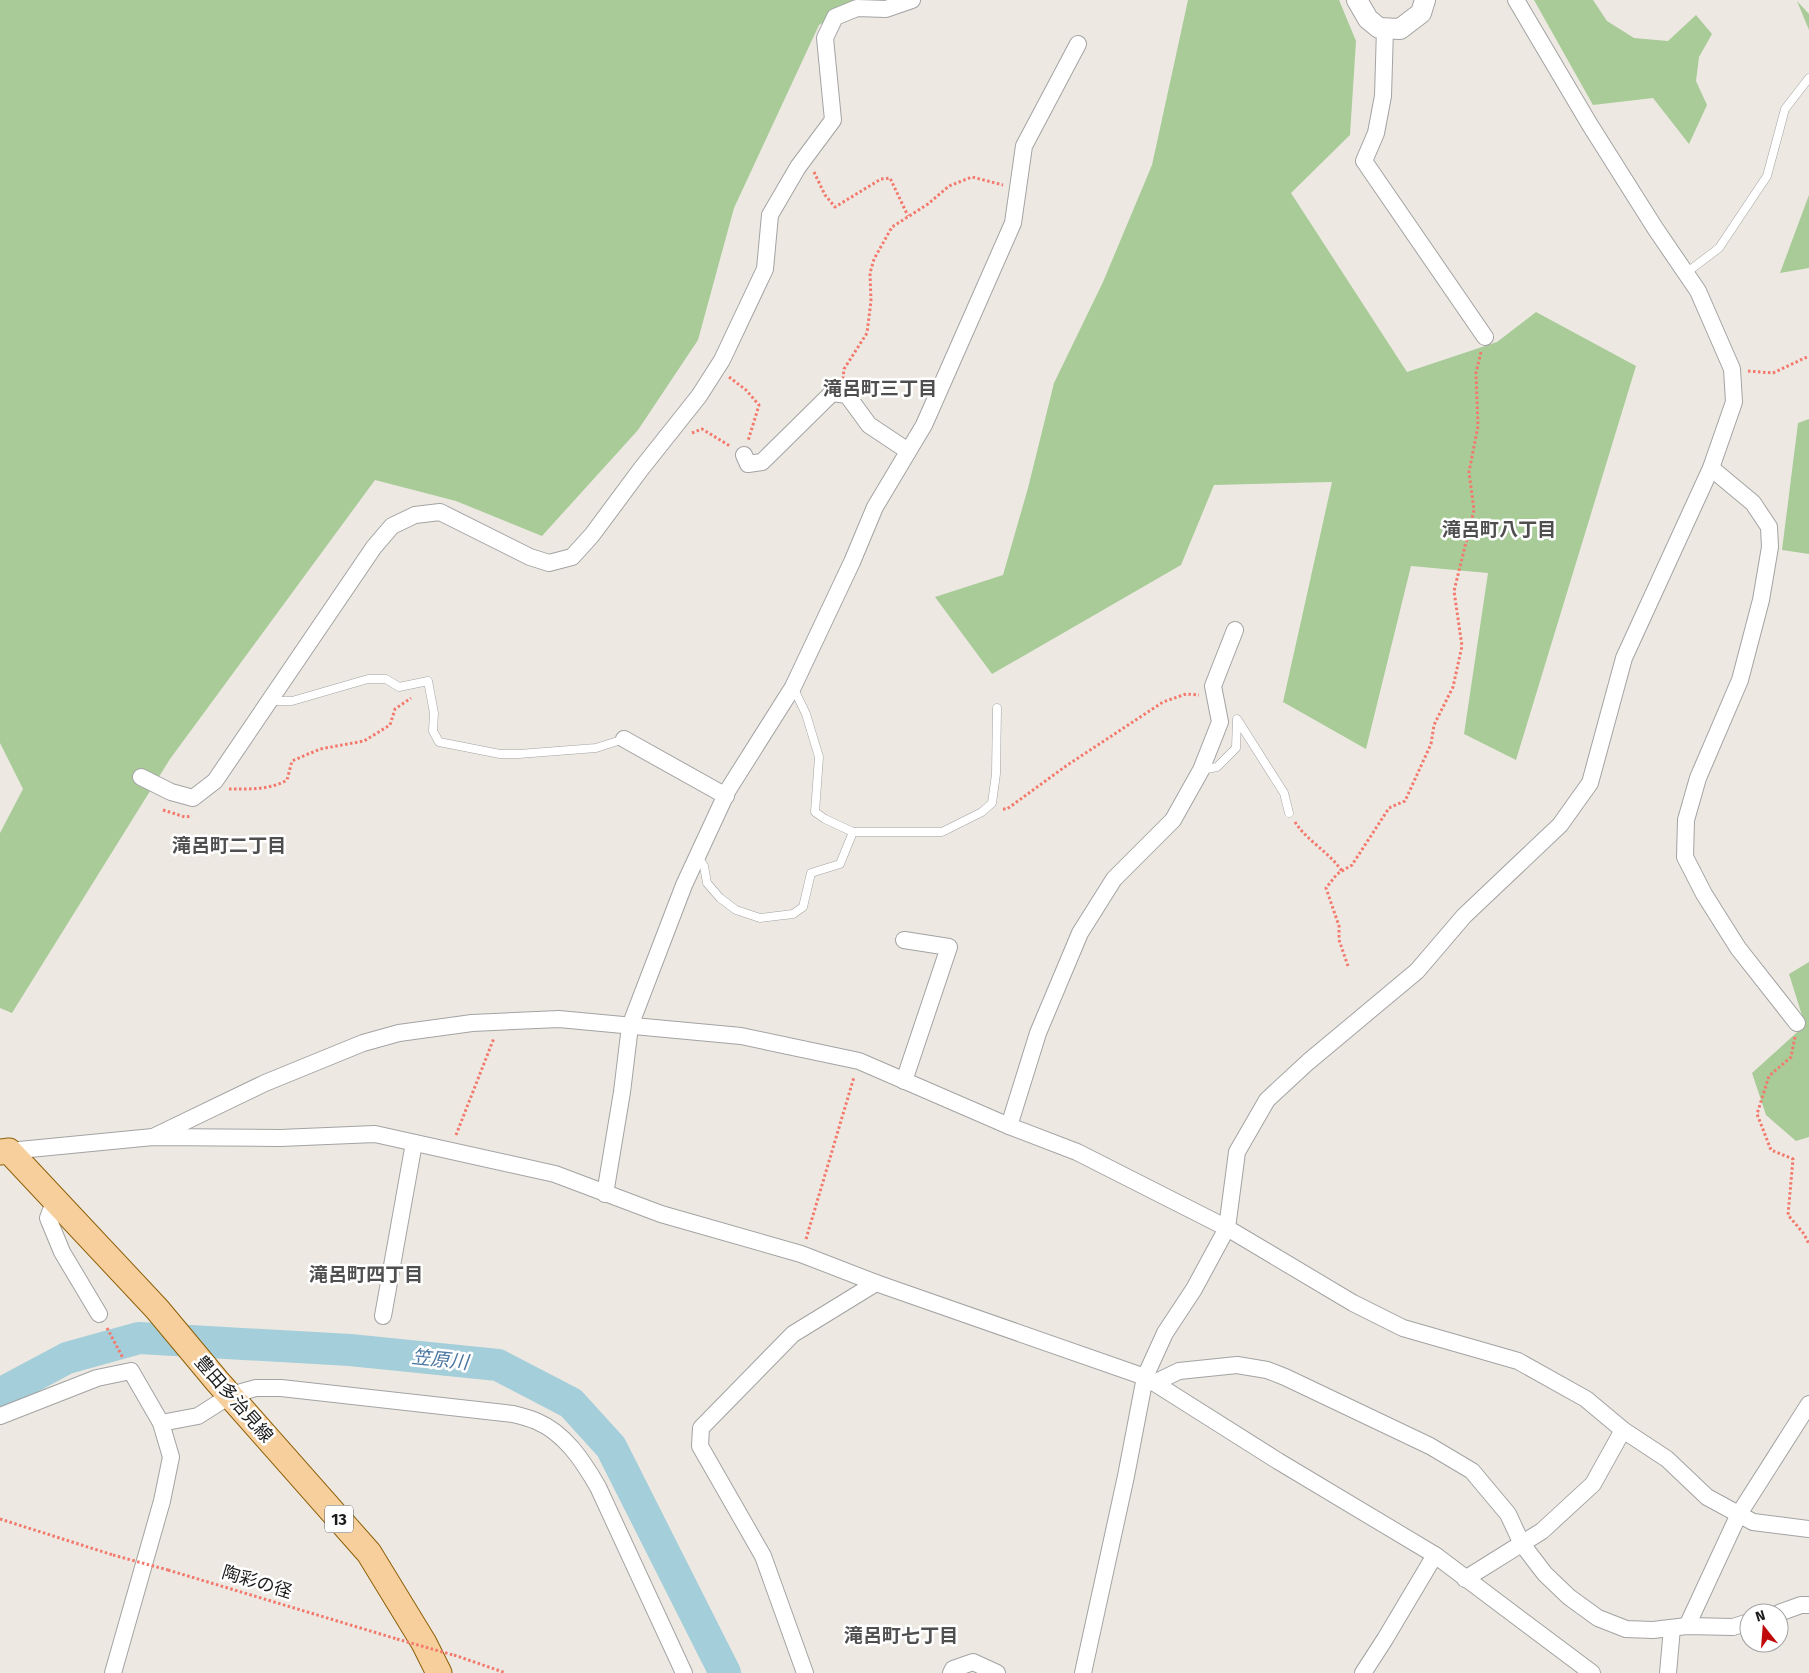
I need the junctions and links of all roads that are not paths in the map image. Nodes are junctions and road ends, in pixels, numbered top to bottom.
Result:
1 (912, 0) edge
2 (1357, 0) edge
3 (1425, 0) edge
4 (1516, 0) edge
5 (1385, 29) junction
6 (1078, 44) dead end
7 (1809, 78) edge
8 (1686, 273) junction
9 (1485, 337) road end
10 (908, 451) junction
11 (744, 455) road end
12 (1711, 468) junction
13 (1234, 630) dead end
14 (793, 687) junction
15 (268, 702) junction
16 (997, 708) dead end
17 (624, 739) joint
18 (1201, 770) junction
19 (141, 777) dead end
20 (726, 796) junction
21 (1288, 813) road end
22 (854, 832) junction
23 (698, 855) junction
24 (904, 940) dead end
25 (1797, 1023) road end
26 (630, 1026) junction
27 (904, 1081) junction
28 (1010, 1126) junction
29 (153, 1137) junction
30 (414, 1143) junction
31 (4, 1151) edge
32 (605, 1194) junction
33 (54, 1200) junction
34 (1227, 1228) junction
35 (876, 1283) junction
36 (99, 1314) road end
37 (383, 1316) dead end
38 (1150, 1380) junction
39 (224, 1388) junction
40 (1809, 1404) edge
41 (0, 1416) edge
42 (161, 1423) junction
43 (1622, 1430) junction
44 (1739, 1514) junction
45 (1809, 1529) edge
46 (1522, 1544) junction
47 (1435, 1555) junction
48 (1466, 1579) junction
49 (1809, 1606) edge
50 (1789, 1610) edge
51 (1739, 1624) edge
52 (1679, 1627) junction
53 (446, 1664) edge
54 (113, 1673) edge
55 (684, 1673) edge
56 (805, 1673) edge
57 (951, 1673) edge
58 (997, 1673) edge
59 (1083, 1673) edge
60 (1363, 1673) edge
61 (1592, 1673) edge
62 (1668, 1673) edge

1 - 15 street
2 - 5 street
3 - 5 street
4 - 8 street
5 - 9 street
6 - 10 street
7 - 8 lane
8 - 12 street
10 - 11 street
10 - 14 street
12 - 25 street
12 - 34 street
13 - 18 street
14 - 20 street
14 - 22 lane
15 - 17 lane
15 - 19 street
16 - 22 lane
17 - 20 street
18 - 21 lane
18 - 28 street
20 - 23 street
22 - 23 lane
23 - 26 street
24 - 27 street
26 - 27 street
26 - 29 street
26 - 32 street
27 - 28 street
28 - 34 street
29 - 30 street
29 - 31 street
30 - 32 street
30 - 37 street
31 - 33 main road, 豊田多治見線 / 13
32 - 35 street
33 - 36 street
33 - 39 main road, 豊田多治見線 / 13
34 - 38 street
34 - 43 street
35 - 38 street
35 - 56 street
38 - 46 street
38 - 47 street
38 - 59 street
39 - 42 street
39 - 53 main road, 豊田多治見線 / 13
39 - 55 street
40 - 44 street
41 - 42 street
42 - 54 street
43 - 44 street
43 - 46 street
44 - 45 street
44 - 52 street
46 - 48 street
46 - 52 street
47 - 48 street
47 - 60 street
48 - 61 street
49 - 50 street
51 - 52 street
52 - 62 street
57 - 58 street

